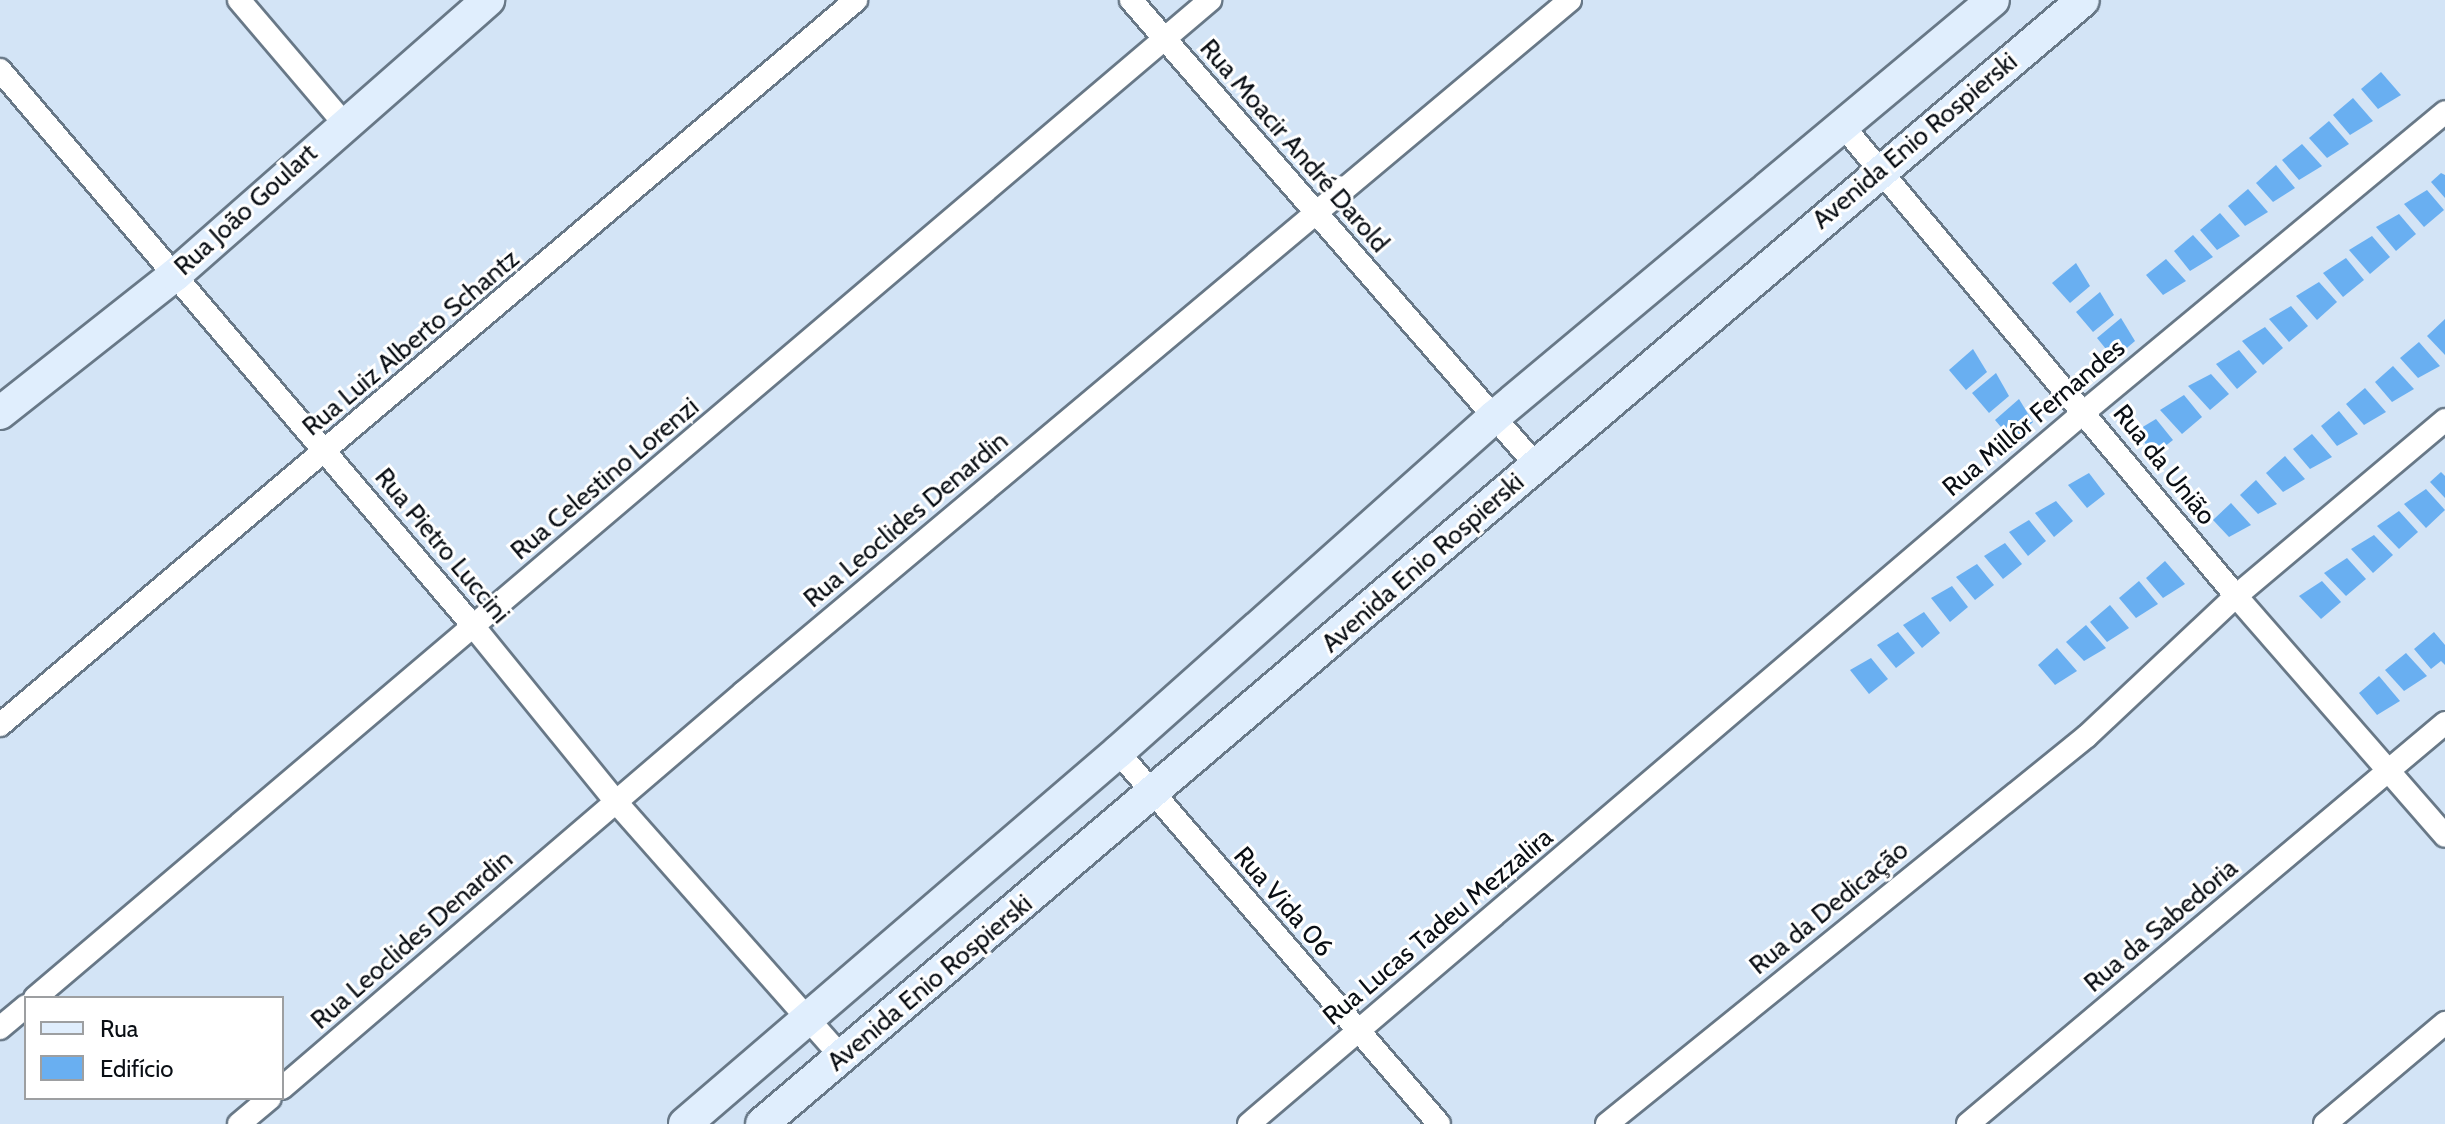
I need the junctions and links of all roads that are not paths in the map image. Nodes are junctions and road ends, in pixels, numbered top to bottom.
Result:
1 (239, 0) edge
2 (488, 0) edge
3 (856, 0) edge
4 (1131, 0) edge
5 (1210, 0) edge
6 (1570, 0) edge
7 (1993, 0) edge
8 (2083, 0) edge
9 (1163, 39) junction
10 (0, 70) edge
11 (2445, 112) edge
12 (343, 122) junction
13 (1843, 126) junction
14 (1879, 170) junction
15 (1315, 216) junction
16 (175, 275) junction
17 (2084, 412) junction
18 (0, 413) edge
19 (1494, 417) junction
20 (2445, 420) edge
21 (326, 452) junction
22 (1536, 465) junction
23 (2236, 596) junction
24 (474, 627) junction
25 (2445, 723) edge
26 (0, 725) edge
27 (1118, 752) junction
28 (2390, 770) junction
29 (1663, 772) joint
30 (1153, 795) junction
31 (616, 802) junction
32 (2445, 836) edge
33 (37, 996) edge
34 (24, 1008) edge
35 (807, 1020) junction
36 (2445, 1023) edge
37 (0, 1028) edge
38 (1357, 1032) junction
39 (842, 1057) junction
40 (284, 1086) edge
41 (268, 1100) edge
42 (239, 1124) edge
43 (685, 1124) edge
44 (762, 1124) edge
45 (1249, 1124) edge
46 (1439, 1124) edge
47 (1607, 1124) edge
48 (1968, 1124) edge
49 (2325, 1124) edge

1 - 12 street
2 - 12 street, Rua João Goulart
3 - 21 street, Rua Luiz Alberto Schantz
4 - 9 street, Rua Moacir André Darold
5 - 9 street, Rua Celestino Lorenzi
6 - 15 street, Rua Leoclides Denardin
7 - 13 street, Avenida Enio Rospierski
8 - 14 street, Avenida Enio Rospierski
9 - 15 street, Rua Moacir André Darold
9 - 24 street, Rua Celestino Lorenzi
10 - 16 street, Rua Pietro Luccini
11 - 17 street, Rua Millôr Fernandes
12 - 16 street, Rua João Goulart
13 - 14 street, Rua da União
13 - 19 street, Avenida Enio Rospierski
14 - 17 street, Rua da União
14 - 22 street, Avenida Enio Rospierski
15 - 19 street, Rua Moacir André Darold
15 - 31 street, Rua Leoclides Denardin
16 - 18 street, Rua João Goulart
16 - 21 street, Rua Pietro Luccini
17 - 23 street, Rua da União
17 - 29 street, Rua Millôr Fernandes
19 - 22 street, Rua Moacir André Darold
19 - 27 street, Avenida Enio Rospierski
20 - 23 street, Rua da Dedicação
21 - 24 street, Rua Pietro Luccini
21 - 26 street, Rua Luiz Alberto Schantz
22 - 30 street, Avenida Enio Rospierski
23 - 28 street, Rua da União
23 - 47 street, Rua da Dedicação
24 - 31 street, Rua Pietro Luccini
24 - 33 street, Rua Celestino Lorenzi
25 - 28 street, Rua da Sabedoria
27 - 30 street, Rua Vida 06
27 - 35 street, Avenida Enio Rospierski
28 - 32 street, Rua da União
28 - 48 street, Rua da Sabedoria
29 - 38 street, Rua Lucas Tadeu Mezzalira
30 - 38 street, Rua Vida 06
30 - 39 street, Avenida Enio Rospierski
31 - 35 street, Rua Pietro Luccini
31 - 40 street, Rua Leoclides Denardin
34 - 37 street
35 - 39 street, Rua Pietro Luccini
35 - 43 street, Avenida Enio Rospierski
36 - 49 street
38 - 45 street, Rua Lucas Tadeu Mezzalira
38 - 46 street, Rua Vida 06
39 - 44 street, Avenida Enio Rospierski
41 - 42 street

